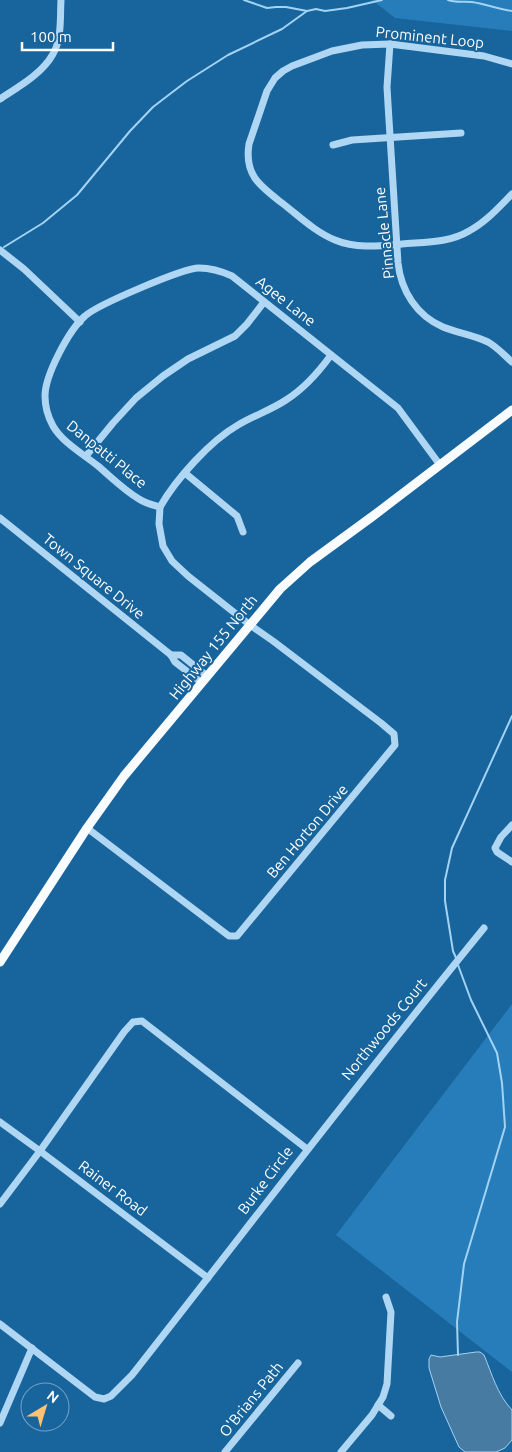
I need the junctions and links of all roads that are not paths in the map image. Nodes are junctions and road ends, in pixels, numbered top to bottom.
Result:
1 (61, 0) edge
2 (390, 44) junction
3 (512, 64) edge
4 (0, 99) edge
5 (461, 132) dead end
6 (390, 138) junction
7 (333, 145) dead end
8 (512, 194) edge
9 (397, 244) junction
10 (0, 250) edge
11 (264, 302) junction
12 (80, 322) junction
13 (332, 355) junction
14 (511, 362) edge
15 (512, 410) edge
16 (86, 456) junction
17 (440, 465) junction
18 (185, 474) junction
19 (160, 508) junction
20 (0, 518) edge
21 (243, 532) dead end
22 (250, 625) junction
23 (204, 680) junction
24 (512, 825) edge
25 (87, 828) junction
26 (512, 862) edge
27 (484, 928) dead end
28 (0, 962) edge
29 (0, 1122) edge
30 (306, 1149) junction
31 (40, 1151) junction
32 (0, 1204) edge
33 (208, 1278) junction
34 (386, 1297) dead end
35 (0, 1324) edge
36 (32, 1348) junction
37 (298, 1362) dead end
38 (378, 1405) junction
39 (390, 1416) dead end
40 (0, 1423) edge
41 (225, 1452) edge
42 (341, 1452) edge

1 - 4 street
2 - 3 street, Prominent Loop
2 - 6 street, Pinnacle Lane
2 - 9 street, Prominent Loop
5 - 6 street
6 - 7 street
6 - 9 street, Pinnacle Lane
8 - 9 street, Prominent Loop
9 - 14 street, Pinnacle Lane
10 - 12 street
11 - 12 street, Agee Lane
11 - 13 street, Agee Lane
11 - 16 street
12 - 16 street, Danpatti Place
13 - 17 street, Agee Lane
13 - 18 street
15 - 17 main road, Highway 155 North
16 - 19 street, Danpatti Place
17 - 22 main road, Highway 155 North
18 - 19 street
18 - 21 street
19 - 22 street
20 - 23 street, Town Square Drive
22 - 23 main road, Highway 155 North
22 - 25 street, Ben Horton Drive
23 - 25 main road, Highway 155 North
24 - 26 street
25 - 28 main road, Highway 155 North
27 - 30 street, Northwoods Court
29 - 31 street, Rainer Road
30 - 31 street, Burke Circle
30 - 33 street, Burke Circle
31 - 32 street, Burke Circle
31 - 33 street, Rainer Road
33 - 36 street, Burke Circle
34 - 38 street
35 - 36 street, Burke Circle
36 - 40 street
37 - 41 street, O'Brians Path
38 - 39 street
38 - 42 street

